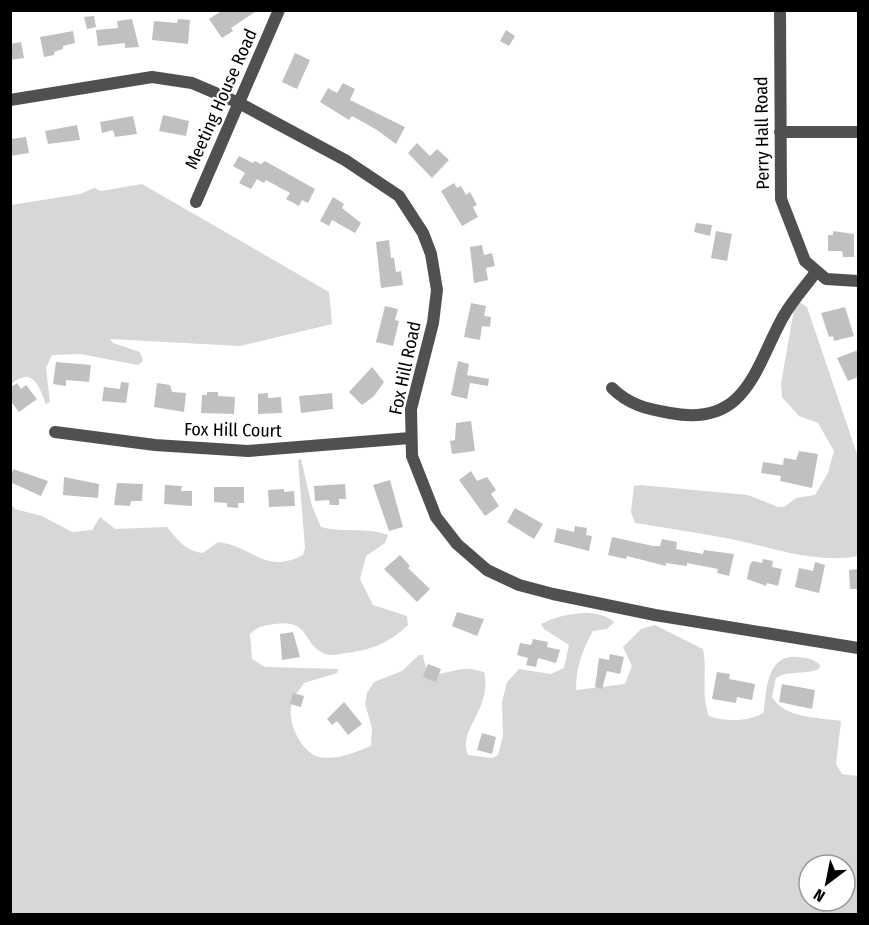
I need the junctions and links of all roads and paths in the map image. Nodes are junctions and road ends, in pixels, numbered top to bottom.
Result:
1 (279, 10) edge
2 (780, 10) edge
3 (10, 100) edge
4 (239, 104) junction
5 (780, 132) junction
6 (858, 132) edge
7 (196, 202) dead end
8 (816, 272) junction
9 (858, 281) edge
10 (612, 388) dead end
11 (55, 432) dead end
12 (410, 438) junction
13 (858, 648) edge

1 - 4 street, Meeting House Road
2 - 5 street, Perry Hall Road
3 - 4 street, Fox Hill Road
4 - 7 street, Meeting House Road
4 - 12 street, Fox Hill Road
5 - 6 street
5 - 8 street, Perry Hall Road
8 - 9 street
8 - 10 street
11 - 12 street, Fox Hill Court
12 - 13 street, Fox Hill Road

